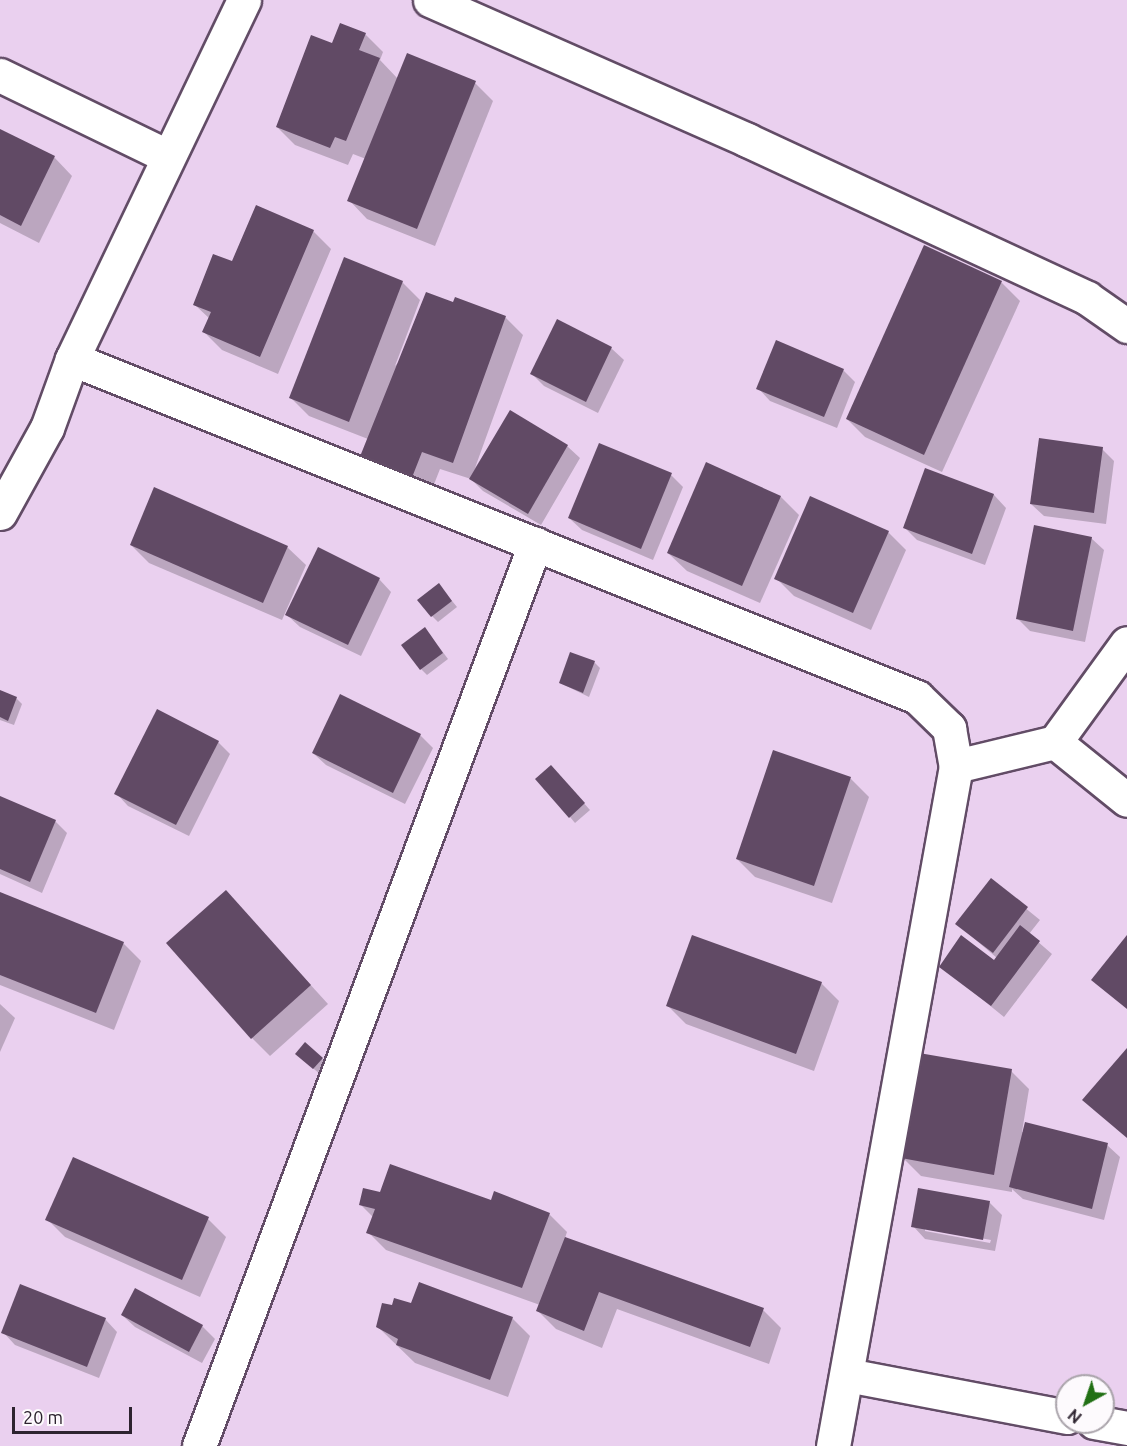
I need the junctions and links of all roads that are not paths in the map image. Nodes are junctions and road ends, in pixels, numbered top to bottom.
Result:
1 (244, 0) edge
2 (430, 0) edge
3 (0, 75) edge
4 (167, 156) junction
5 (1127, 326) edge
6 (72, 359) junction
7 (0, 513) edge
8 (535, 544) junction
9 (1127, 643) edge
10 (1055, 742) junction
11 (956, 766) junction
12 (1127, 801) edge
13 (863, 1378) dead end
14 (1055, 1415) edge
15 (199, 1446) edge
16 (833, 1446) edge

1 - 4 street
2 - 5 street
3 - 4 street
4 - 6 street
6 - 7 street
6 - 8 street
8 - 11 street
8 - 15 street
9 - 10 street
10 - 11 street
10 - 12 street
11 - 16 street
13 - 14 street

